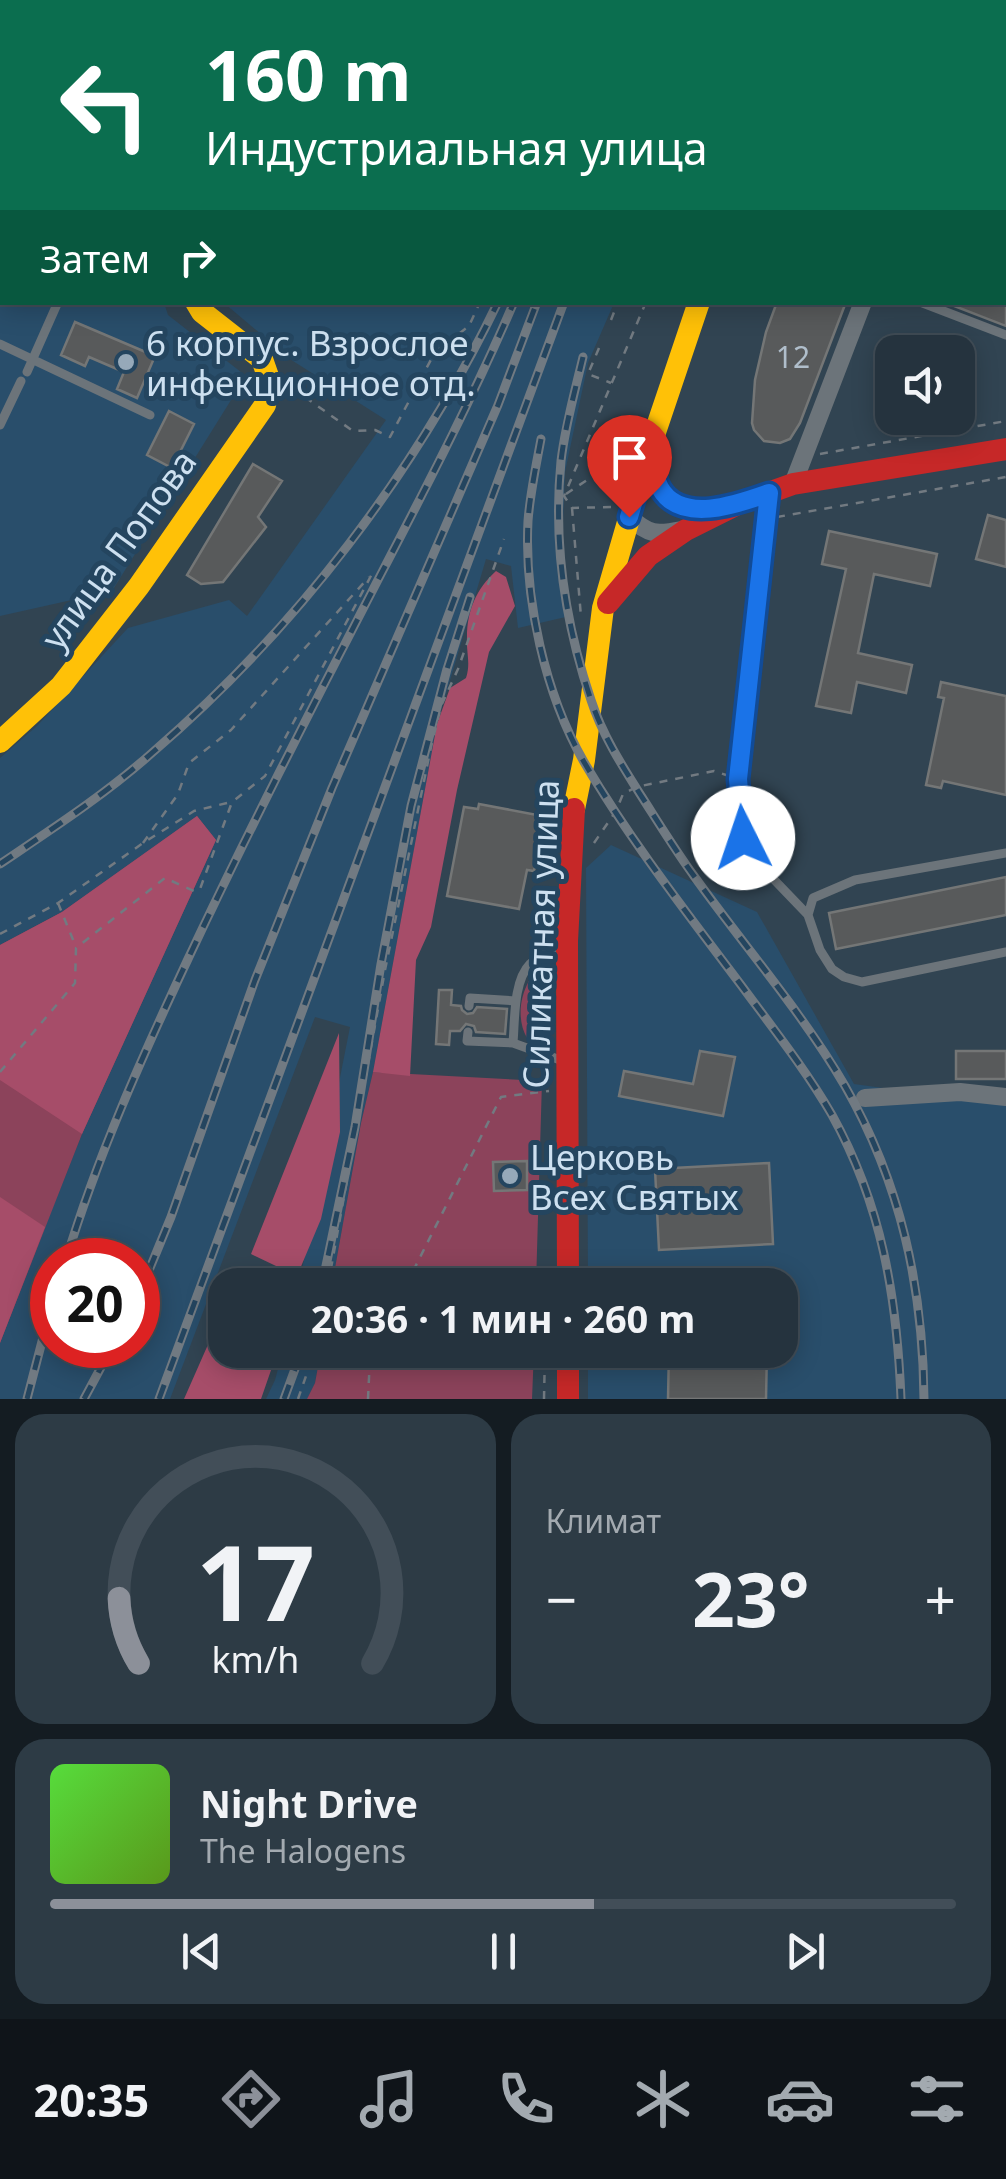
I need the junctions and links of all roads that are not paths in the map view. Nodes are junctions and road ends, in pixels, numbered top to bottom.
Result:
1 (57, 305) edge
2 (198, 305) edge
3 (698, 305) edge
4 (862, 305) edge
5 (928, 305) edge
6 (1006, 336) edge
7 (0, 344) edge
8 (33, 360) junction
9 (150, 415) dead end
10 (0, 425) edge
11 (642, 449) junction
12 (1006, 449) edge
13 (793, 484) junction
14 (769, 493) junction
15 (740, 503) junction
16 (623, 512) junction
17 (686, 530) junction
18 (603, 608) junction
19 (0, 742) edge
20 (1006, 853) edge
21 (808, 914) junction
22 (567, 940) junction
23 (1006, 952) edge
24 (516, 1001) junction
25 (469, 1006) dead end
26 (468, 1032) dead end
27 (513, 1043) junction
28 (568, 1063) junction
29 (1006, 1097) edge
30 (865, 1098) dead end
31 (568, 1268) edge
32 (568, 1368) edge
33 (568, 1399) edge

1 - 8 lane
2 - 19 street, улица Попова
3 - 11 street, Силикатная улица
4 - 13 street
5 - 6 lane
7 - 8 lane
8 - 9 lane
8 - 10 lane
11 - 15 street
11 - 16 street, Силикатная улица
12 - 13 street
13 - 14 street
14 - 15 street
14 - 21 lane
15 - 17 street
16 - 17 street
16 - 18 street, Силикатная улица
17 - 18 street
18 - 22 street, Силикатная улица
20 - 21 lane
21 - 23 lane
22 - 24 lane
22 - 28 street, Силикатная улица
24 - 25 lane
24 - 27 lane
26 - 27 lane
27 - 28 lane
28 - 31 street, Силикатная улица
29 - 30 street
32 - 33 street

